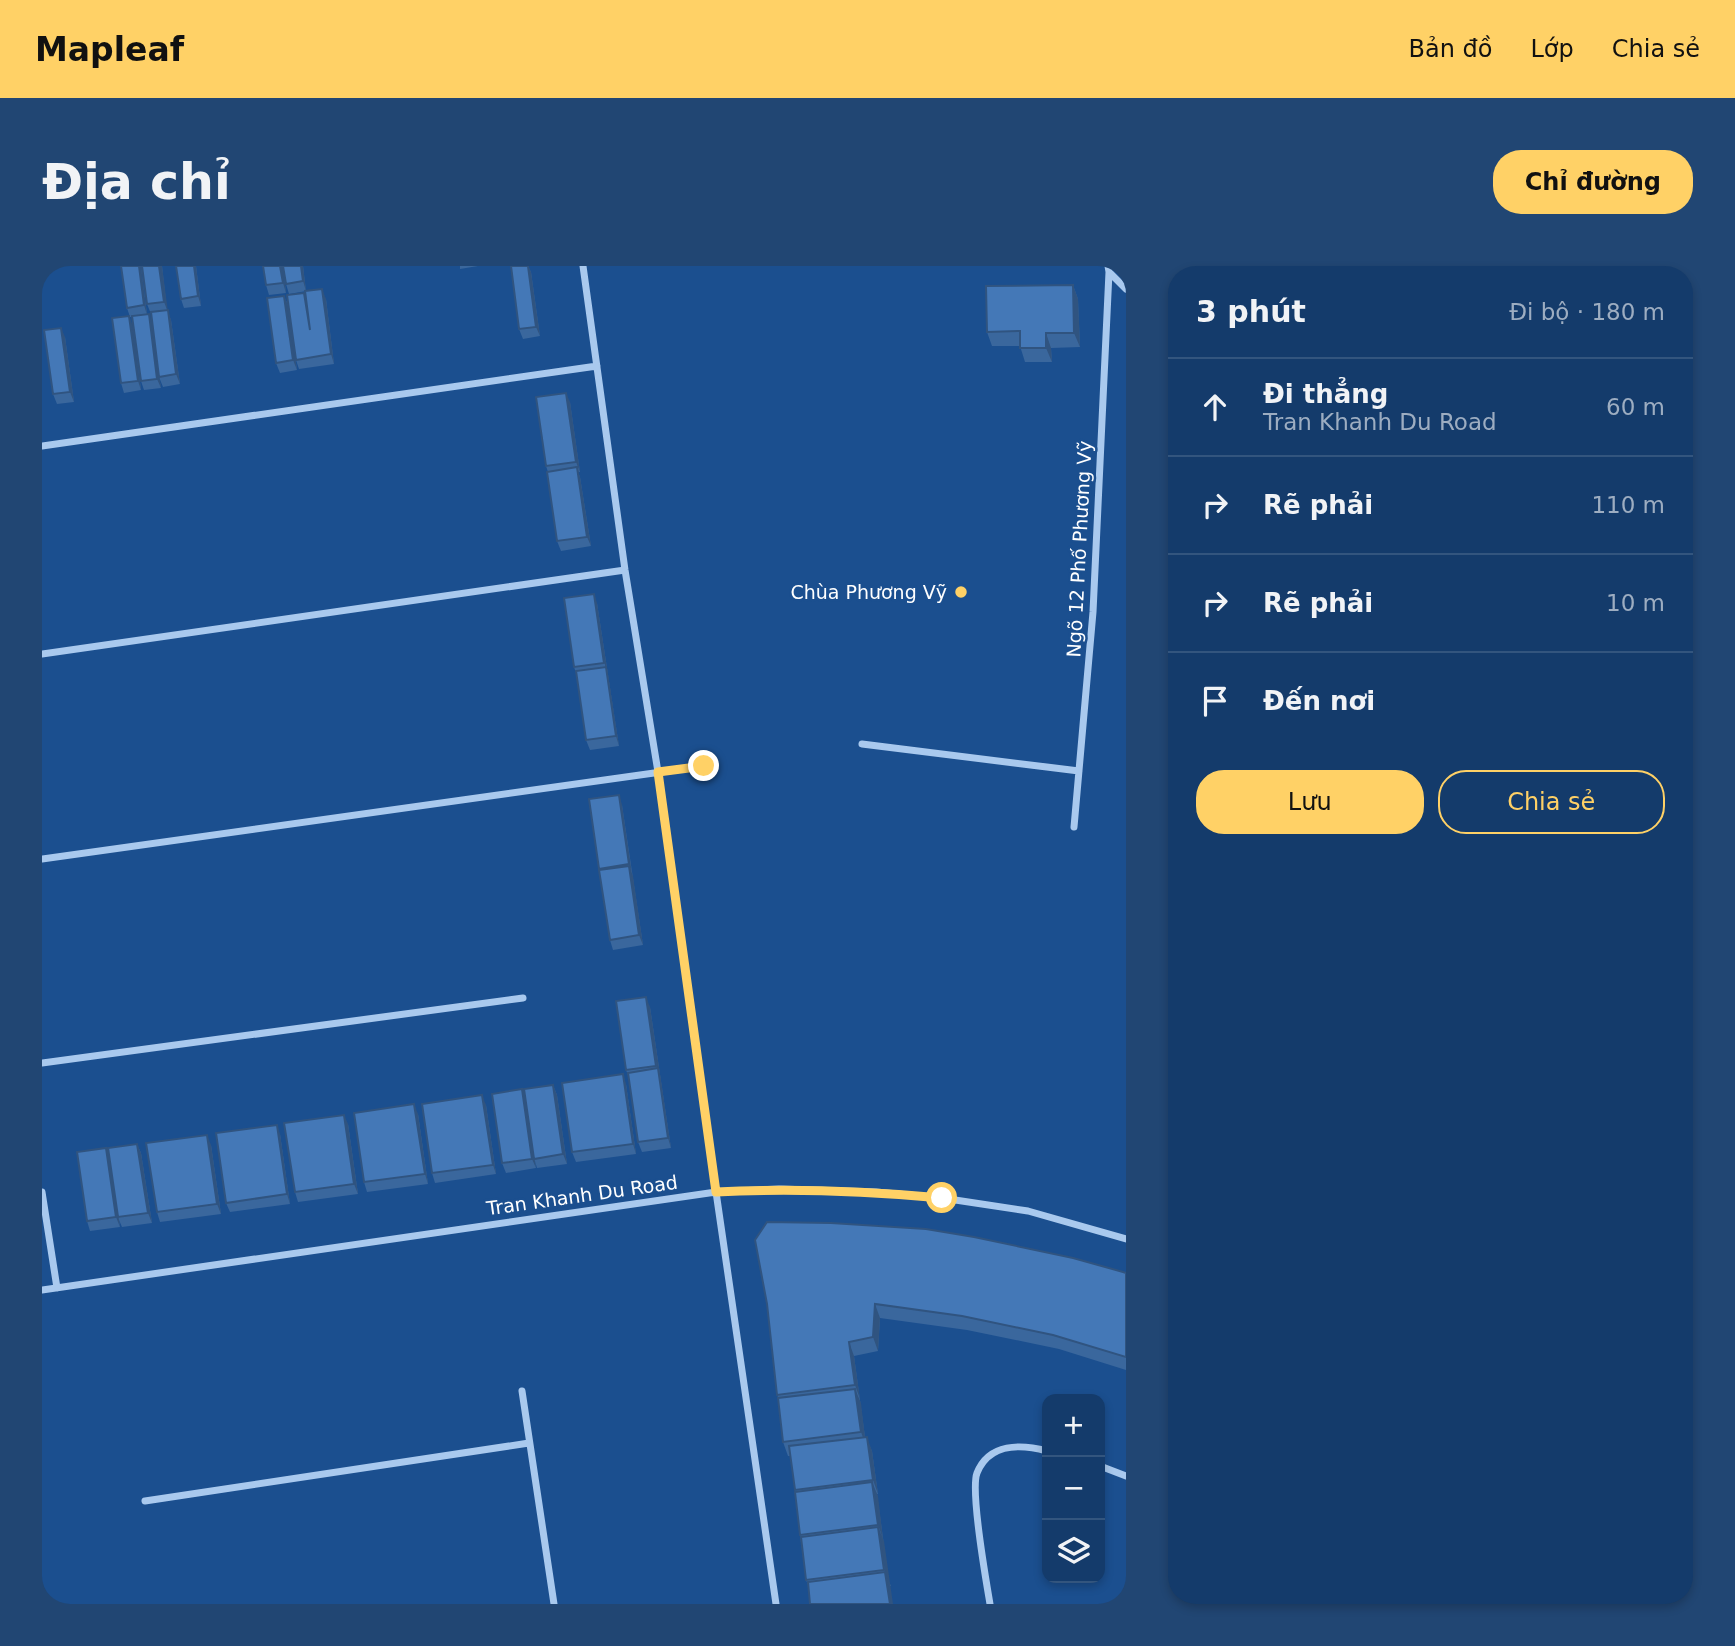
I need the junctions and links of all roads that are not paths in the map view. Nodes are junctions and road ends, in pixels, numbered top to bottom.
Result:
1 (583, 266) edge
2 (1108, 269) edge
3 (1126, 289) edge
4 (597, 366) junction
5 (42, 446) edge
6 (625, 570) junction
7 (42, 654) edge
8 (862, 744) dead end
9 (704, 766) dead end
10 (1079, 771) junction
11 (658, 772) junction
12 (1074, 827) dead end
13 (42, 859) edge
14 (523, 998) dead end
15 (42, 1063) edge
16 (42, 1192) edge
17 (716, 1192) junction
18 (1126, 1239) edge
19 (57, 1288) junction
20 (42, 1290) edge
21 (522, 1391) dead end
22 (529, 1443) junction
23 (1042, 1450) edge
24 (1105, 1468) edge
25 (1126, 1476) edge
26 (145, 1501) dead end
27 (554, 1604) edge
28 (776, 1604) edge
29 (990, 1604) edge

1 - 4 street
2 - 3 street
2 - 10 street, Ngõ 12 Phố Phương Vỹ
4 - 5 street
4 - 6 street
6 - 7 street
6 - 11 street
8 - 10 street
9 - 11 street
10 - 12 street, Ngõ 12 Phố Phương Vỹ
11 - 13 street
11 - 17 street
14 - 15 street
16 - 19 street
17 - 18 street, Tran Khanh Du Road
17 - 19 street, Tran Khanh Du Road
17 - 28 street
19 - 20 street, Tran Khanh Du Road
21 - 22 street
22 - 26 street
22 - 27 street
23 - 29 street
24 - 25 street

